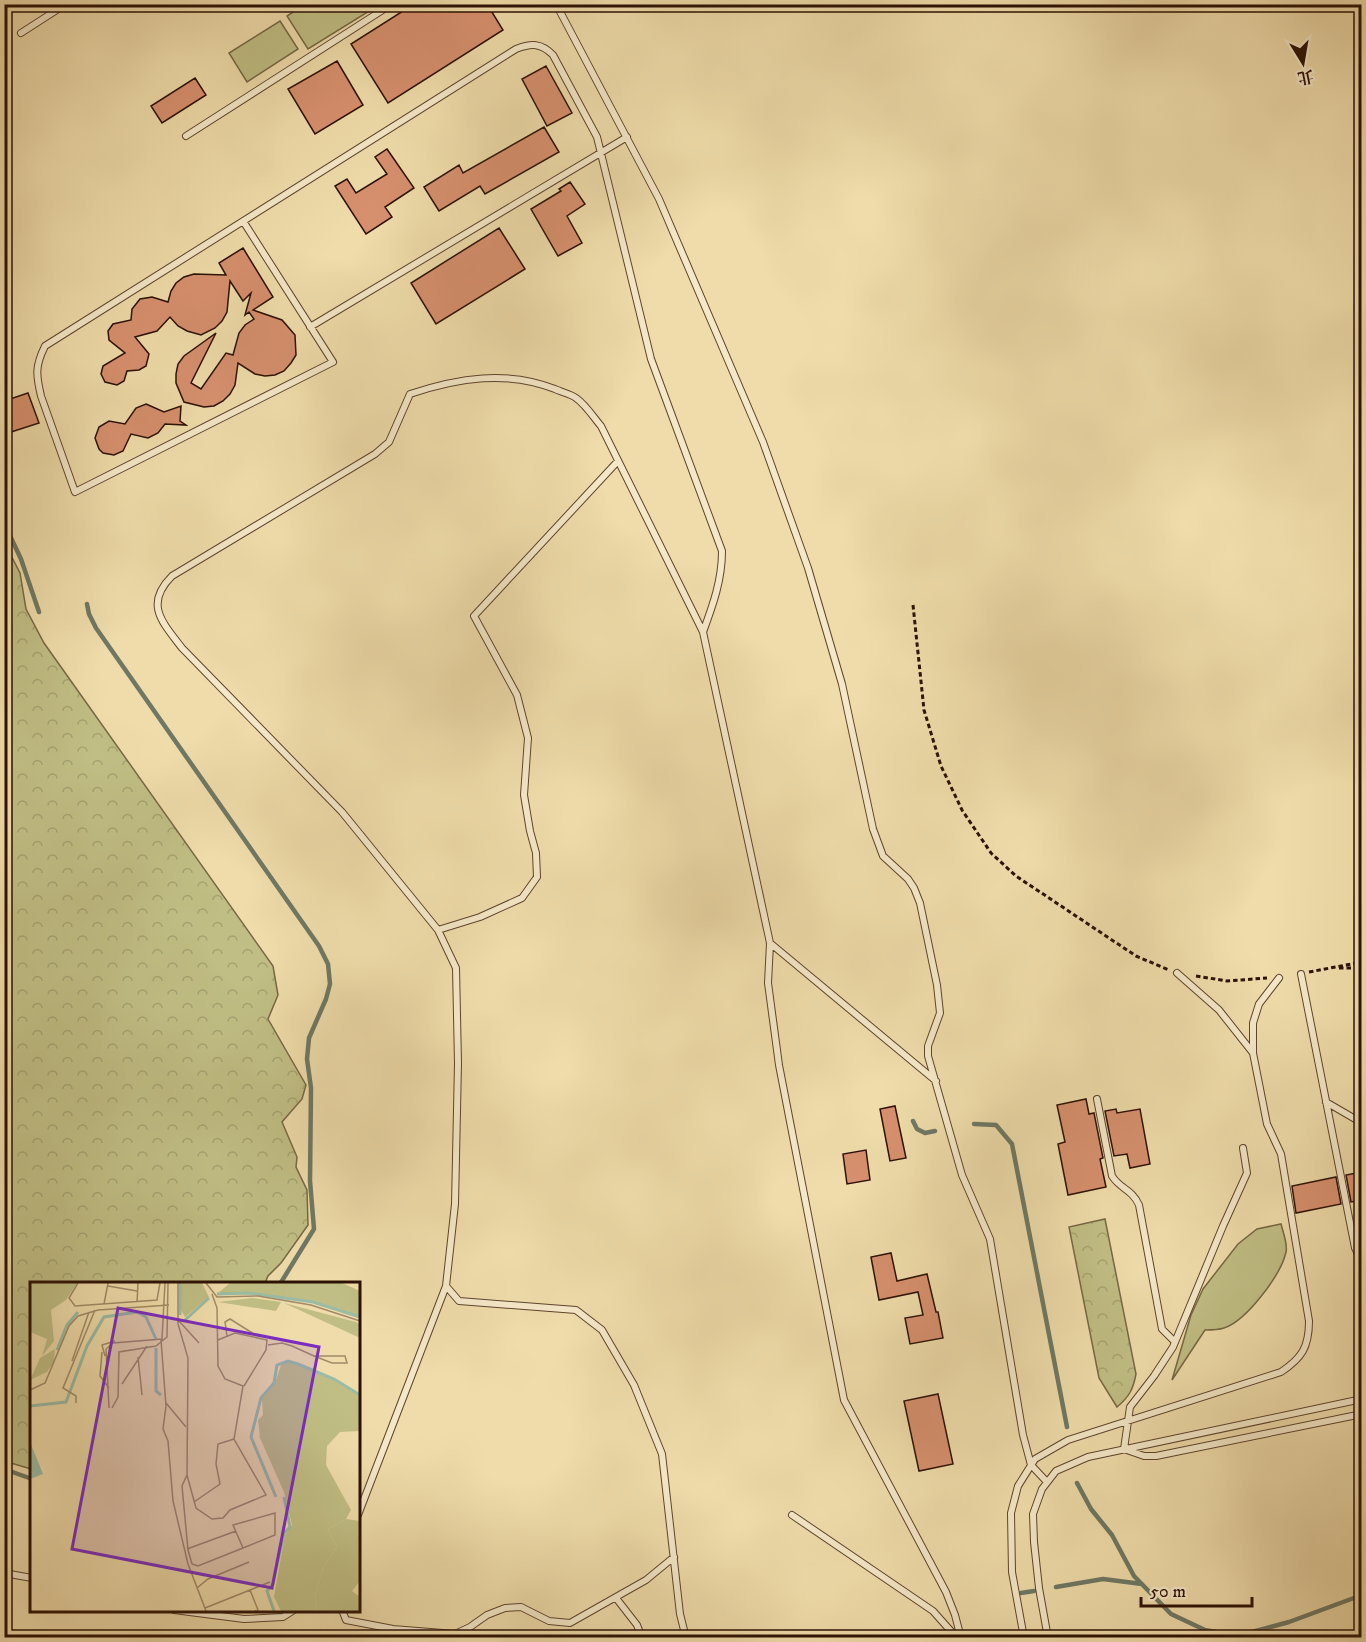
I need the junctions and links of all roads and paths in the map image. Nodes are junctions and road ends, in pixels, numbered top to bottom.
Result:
1 (66, 4) edge
2 (392, 4) edge
3 (556, 4) edge
4 (1353, 4) edge
5 (1362, 13) edge
6 (21, 33) dead end
7 (186, 136) dead end
8 (627, 137) junction
9 (600, 153) junction
10 (243, 221) junction
11 (310, 327) junction
12 (618, 461) junction
13 (913, 605) dead end
14 (703, 633) junction
15 (438, 930) junction
16 (770, 943) junction
17 (1362, 962) edge
18 (1329, 968) junction
19 (1362, 968) edge
20 (1177, 973) junction
21 (1301, 974) joint
22 (1279, 978) joint
23 (1253, 1053) junction
24 (937, 1082) junction
25 (1097, 1099) dead end
26 (1326, 1102) junction
27 (1362, 1123) edge
28 (1243, 1148) dead end
29 (1362, 1262) edge
30 (446, 1286) junction
31 (1175, 1342) junction
32 (1362, 1399) edge
33 (1362, 1414) edge
34 (1127, 1421) junction
35 (1125, 1449) junction
36 (1031, 1465) junction
37 (1047, 1482) junction
38 (360, 1510) edge
39 (792, 1515) dead end
40 (674, 1557) junction
41 (4, 1573) edge
42 (22, 1576) junction
43 (4, 1578) edge
44 (30, 1578) edge
45 (616, 1598) junction
46 (184, 1612) edge
47 (292, 1612) edge
48 (342, 1612) edge
49 (393, 1629) junction
50 (420, 1638) edge
51 (642, 1638) edge
52 (686, 1638) edge
53 (959, 1638) edge
54 (1024, 1638) edge
55 (1048, 1638) edge

1 - 6 lane
2 - 7 lane
3 - 8 lane
4 - 5 path
8 - 9 lane
8 - 24 lane
9 - 10 lane
9 - 11 lane
9 - 14 lane
10 - 11 lane
10 - 11 lane
12 - 14 lane
12 - 15 lane
12 - 15 lane
13 - 20 path
14 - 16 lane
15 - 30 lane
16 - 24 lane
16 - 53 lane
17 - 18 path
18 - 19 path
18 - 21 path
20 - 22 path
20 - 23 lane
21 - 26 lane
22 - 23 lane
23 - 34 lane
24 - 36 lane
25 - 31 lane
26 - 27 lane
26 - 29 lane
28 - 31 lane
30 - 38 lane
30 - 40 lane
31 - 34 lane
32 - 35 lane
33 - 35 lane
34 - 35 lane
34 - 36 lane
35 - 37 lane
36 - 37 lane
36 - 54 lane
37 - 55 lane
39 - 53 lane
40 - 45 lane
40 - 52 lane
41 - 42 lane
42 - 43 lane
42 - 44 lane
45 - 49 lane
45 - 51 lane
46 - 47 lane
48 - 49 lane
49 - 50 lane

